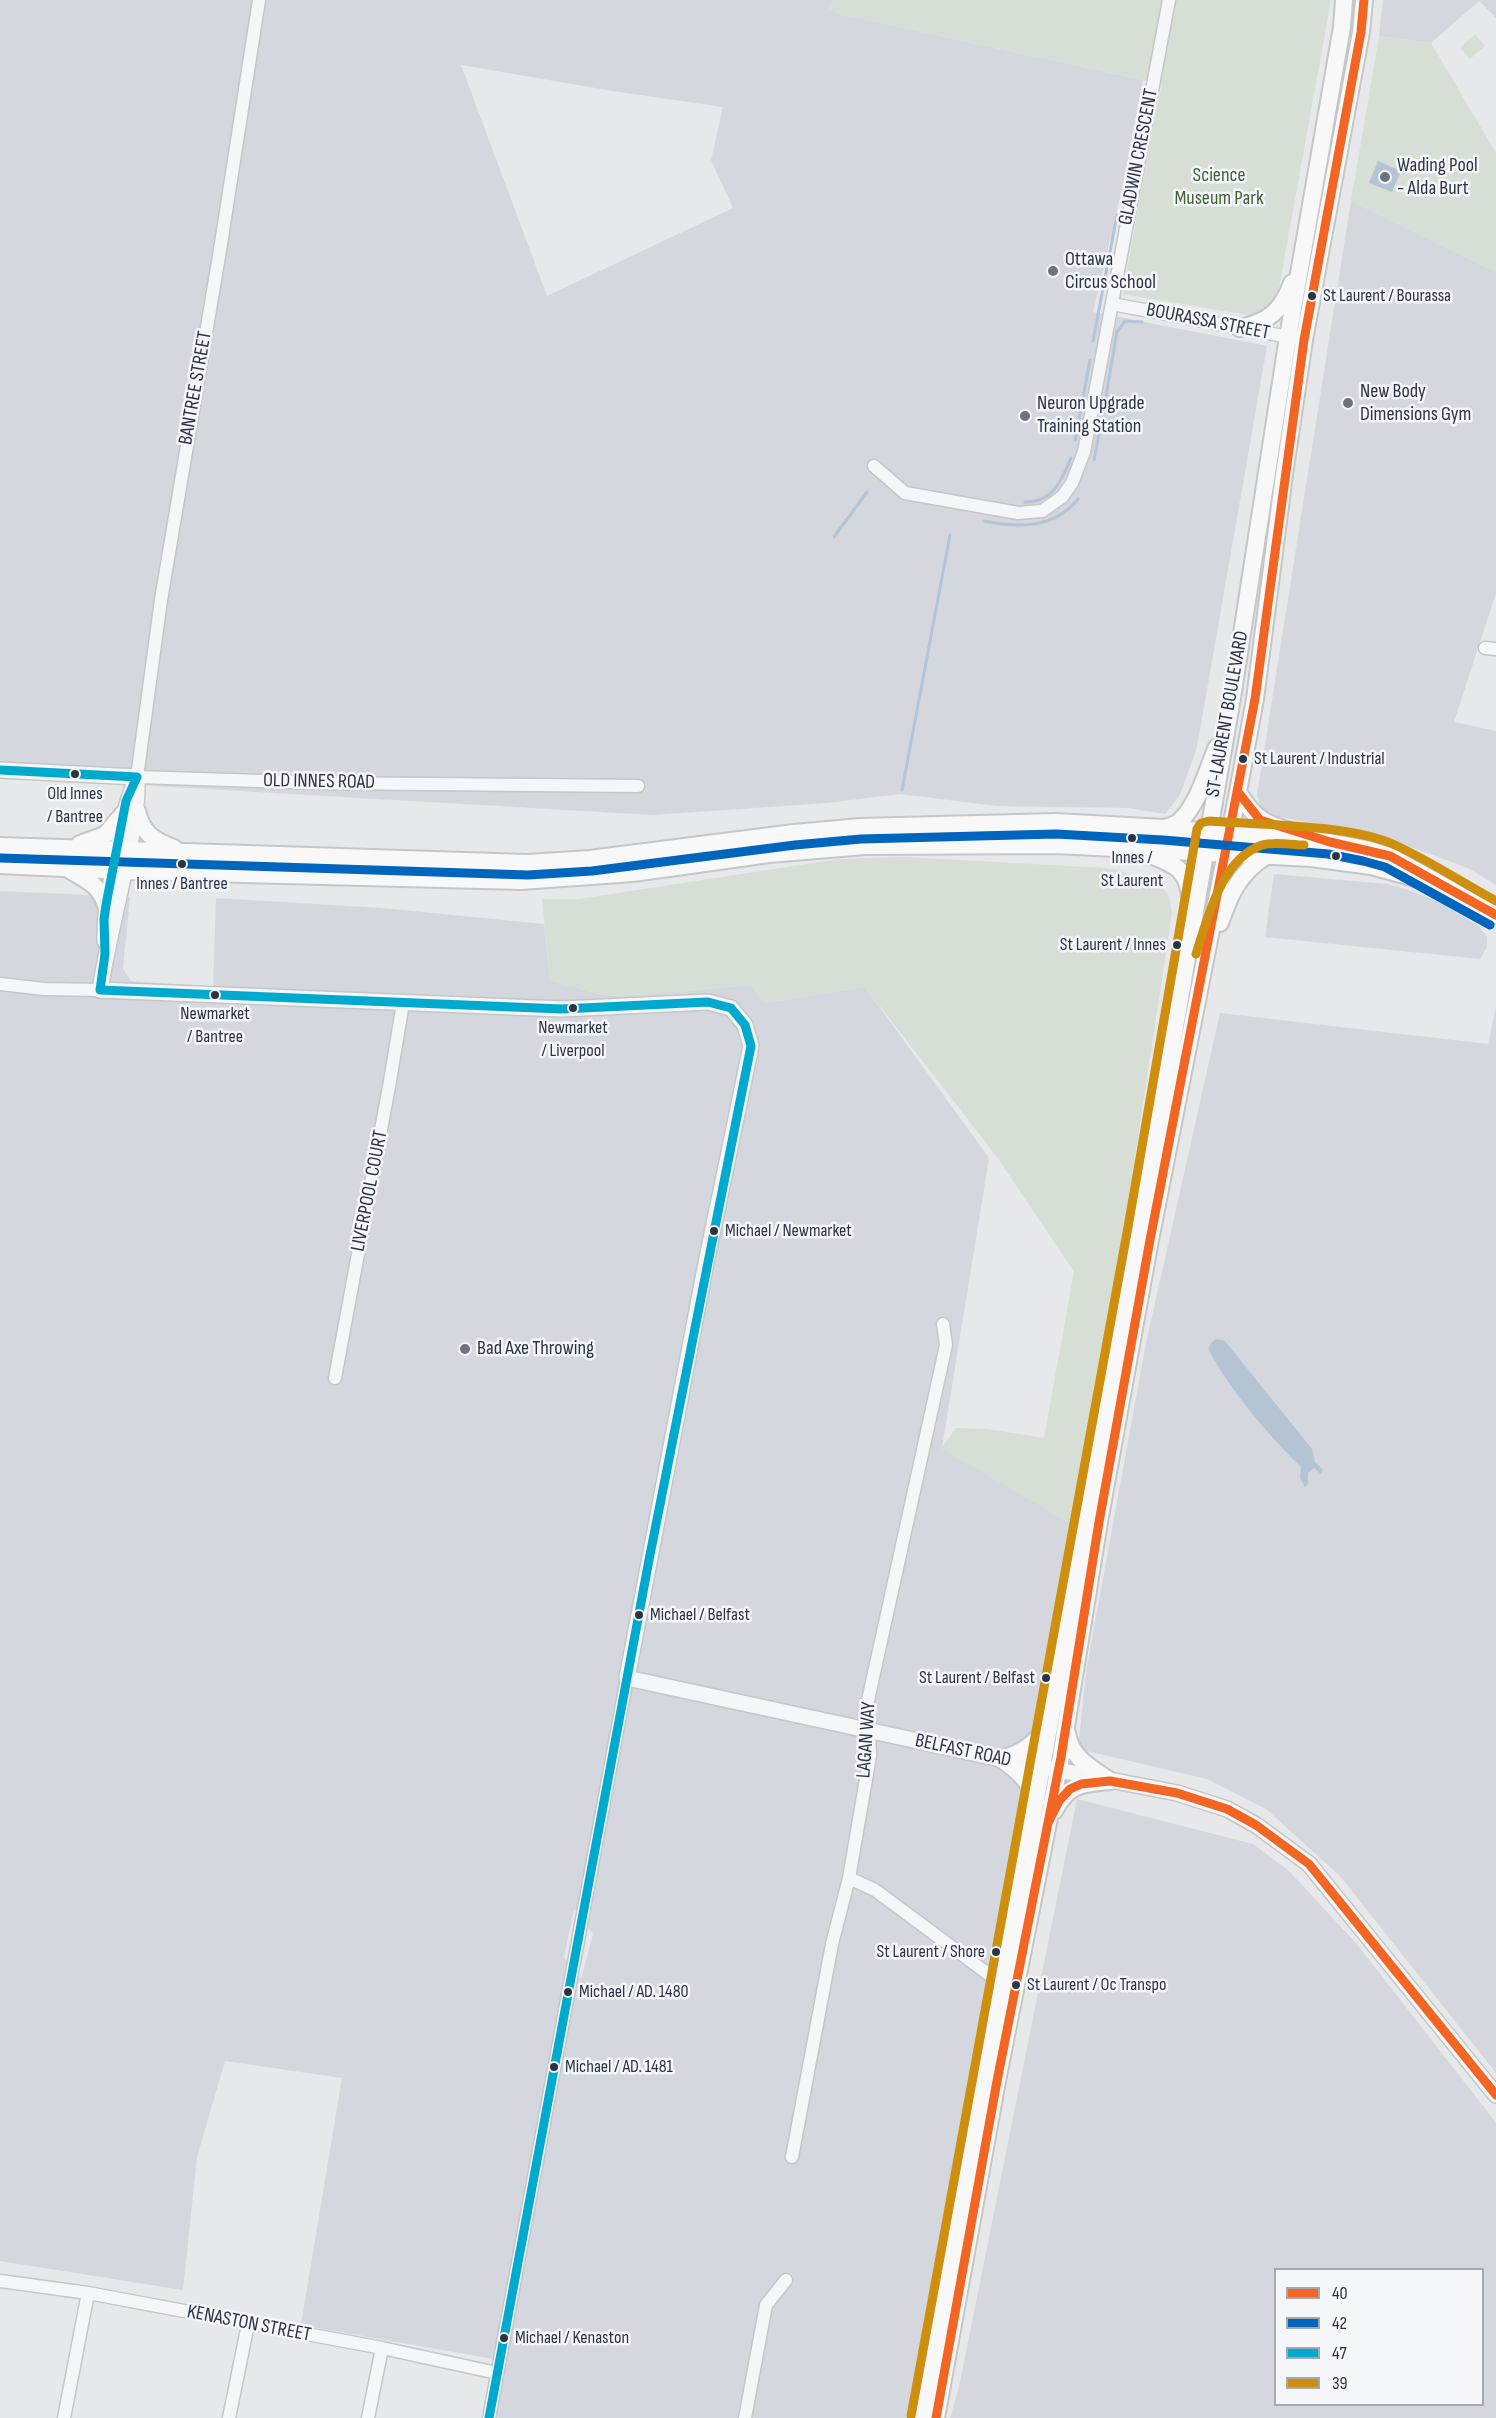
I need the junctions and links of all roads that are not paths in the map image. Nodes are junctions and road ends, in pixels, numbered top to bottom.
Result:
1 (259, 0) edge
2 (1169, 0) edge
3 (1344, 0) edge
4 (1364, 0) edge
5 (1303, 251) junction
6 (1113, 304) junction
7 (1240, 328) junction
8 (1287, 337) junction
9 (1304, 340) junction
10 (874, 466) dead end
11 (1227, 724) junction
12 (0, 770) edge
13 (137, 777) junction
14 (638, 786) dead end
15 (1238, 792) junction
16 (130, 812) junction
17 (1164, 828) junction
18 (1208, 833) junction
19 (1229, 835) junction
20 (1330, 843) junction
21 (0, 846) edge
22 (65, 848) junction
23 (1133, 848) junction
24 (124, 850) junction
25 (187, 853) junction
26 (1204, 853) junction
27 (1225, 855) junction
28 (1266, 856) junction
29 (0, 864) edge
30 (65, 867) junction
31 (119, 870) junction
32 (1434, 882) junction
33 (106, 905) junction
34 (1496, 915) edge
35 (1193, 923) junction
36 (105, 954) junction
37 (1204, 967) junction
38 (0, 984) edge
39 (100, 990) junction
40 (403, 1003) junction
41 (1145, 1234) junction
42 (943, 1324) dead end
43 (334, 1378) dead end
44 (627, 1678) junction
45 (1058, 1725) junction
46 (869, 1732) junction
47 (1001, 1759) junction
48 (1042, 1767) junction
49 (1059, 1771) junction
50 (1110, 1781) junction
51 (1037, 1803) junction
52 (1048, 1822) junction
53 (849, 1878) junction
54 (1003, 1985) junction
55 (1496, 2095) edge
56 (792, 2157) dead end
57 (786, 2280) dead end
58 (0, 2281) edge
59 (88, 2293) junction
60 (248, 2324) junction
61 (944, 2341) junction
62 (382, 2348) junction
63 (497, 2373) junction
64 (64, 2418) edge
65 (230, 2418) edge
66 (368, 2418) edge
67 (489, 2418) edge
68 (745, 2418) edge
69 (923, 2418) edge
70 (936, 2418) edge

1 - 13 street, BANTREE STREET
2 - 6 street, GLADWIN CRESCENT
3 - 5 main road, ST-LAURENT BOULEVARD
4 - 9 main road, ST-LAURENT BOULEVARD
5 - 7 main road
5 - 8 main road, ST-LAURENT BOULEVARD
6 - 7 street, BOURASSA STREET
6 - 10 street, GLADWIN CRESCENT
7 - 8 street, BOURASSA STREET
8 - 9 street, BOURASSA STREET
8 - 11 main road, ST-LAURENT BOULEVARD
9 - 15 main road, ST-LAURENT BOULEVARD
11 - 17 main road
11 - 18 main road, ST-LAURENT BOULEVARD
12 - 13 street, OLD INNES ROAD
13 - 14 street, OLD INNES ROAD
13 - 16 street, BANTREE STREET
15 - 19 main road, ST-LAURENT BOULEVARD
15 - 20 main road
16 - 22 main road
16 - 24 street, BANTREE STREET
16 - 25 main road
17 - 18 main road
17 - 25 main road
18 - 19 main road
18 - 26 main road, ST-LAURENT BOULEVARD
19 - 20 main road
19 - 27 main road, ST-LAURENT BOULEVARD
20 - 32 main road
21 - 22 main road
22 - 24 main road
23 - 26 main road
23 - 31 main road
23 - 35 main road
24 - 25 main road
24 - 31 street, BANTREE STREET
26 - 27 main road
26 - 35 main road, ST-LAURENT BOULEVARD
27 - 28 main road
27 - 37 main road, ST-LAURENT BOULEVARD
28 - 32 main road
28 - 37 main road
29 - 30 main road
30 - 31 main road
30 - 33 main road
31 - 33 street, BANTREE STREET
31 - 36 street, BANTREE STREET
32 - 34 main road
33 - 36 street, BANTREE STREET
35 - 41 main road, ST-LAURENT BOULEVARD
36 - 39 street, BANTREE STREET
37 - 41 main road, ST-LAURENT BOULEVARD
38 - 39 street
39 - 40 street
40 - 43 street, LIVERPOOL COURT
40 - 44 street
41 - 45 main road, ST-LAURENT BOULEVARD
42 - 46 street, LAGAN WAY
44 - 46 street, BELFAST ROAD
44 - 63 street
45 - 47 main road
45 - 48 main road, ST-LAURENT BOULEVARD
45 - 49 main road, ST-LAURENT BOULEVARD
45 - 50 main road
46 - 47 street, BELFAST ROAD
46 - 53 street, LAGAN WAY
47 - 48 street, BELFAST ROAD
47 - 51 main road
48 - 49 street, BELFAST ROAD
48 - 51 main road, ST-LAURENT BOULEVARD
49 - 50 street, BELFAST ROAD
49 - 52 main road, ST-LAURENT BOULEVARD
50 - 52 main road
50 - 55 street, BELFAST ROAD
51 - 54 main road, ST-LAURENT BOULEVARD
52 - 61 main road, ST-LAURENT BOULEVARD
53 - 54 street
53 - 56 street, LAGAN WAY
54 - 61 main road, ST-LAURENT BOULEVARD
57 - 68 street
58 - 59 street, KENASTON STREET
59 - 60 street, KENASTON STREET
59 - 64 street
60 - 62 street, KENASTON STREET
60 - 65 street
61 - 69 main road, ST-LAURENT BOULEVARD
61 - 70 main road, ST-LAURENT BOULEVARD
62 - 63 street, KENASTON STREET
62 - 66 street
63 - 67 street

